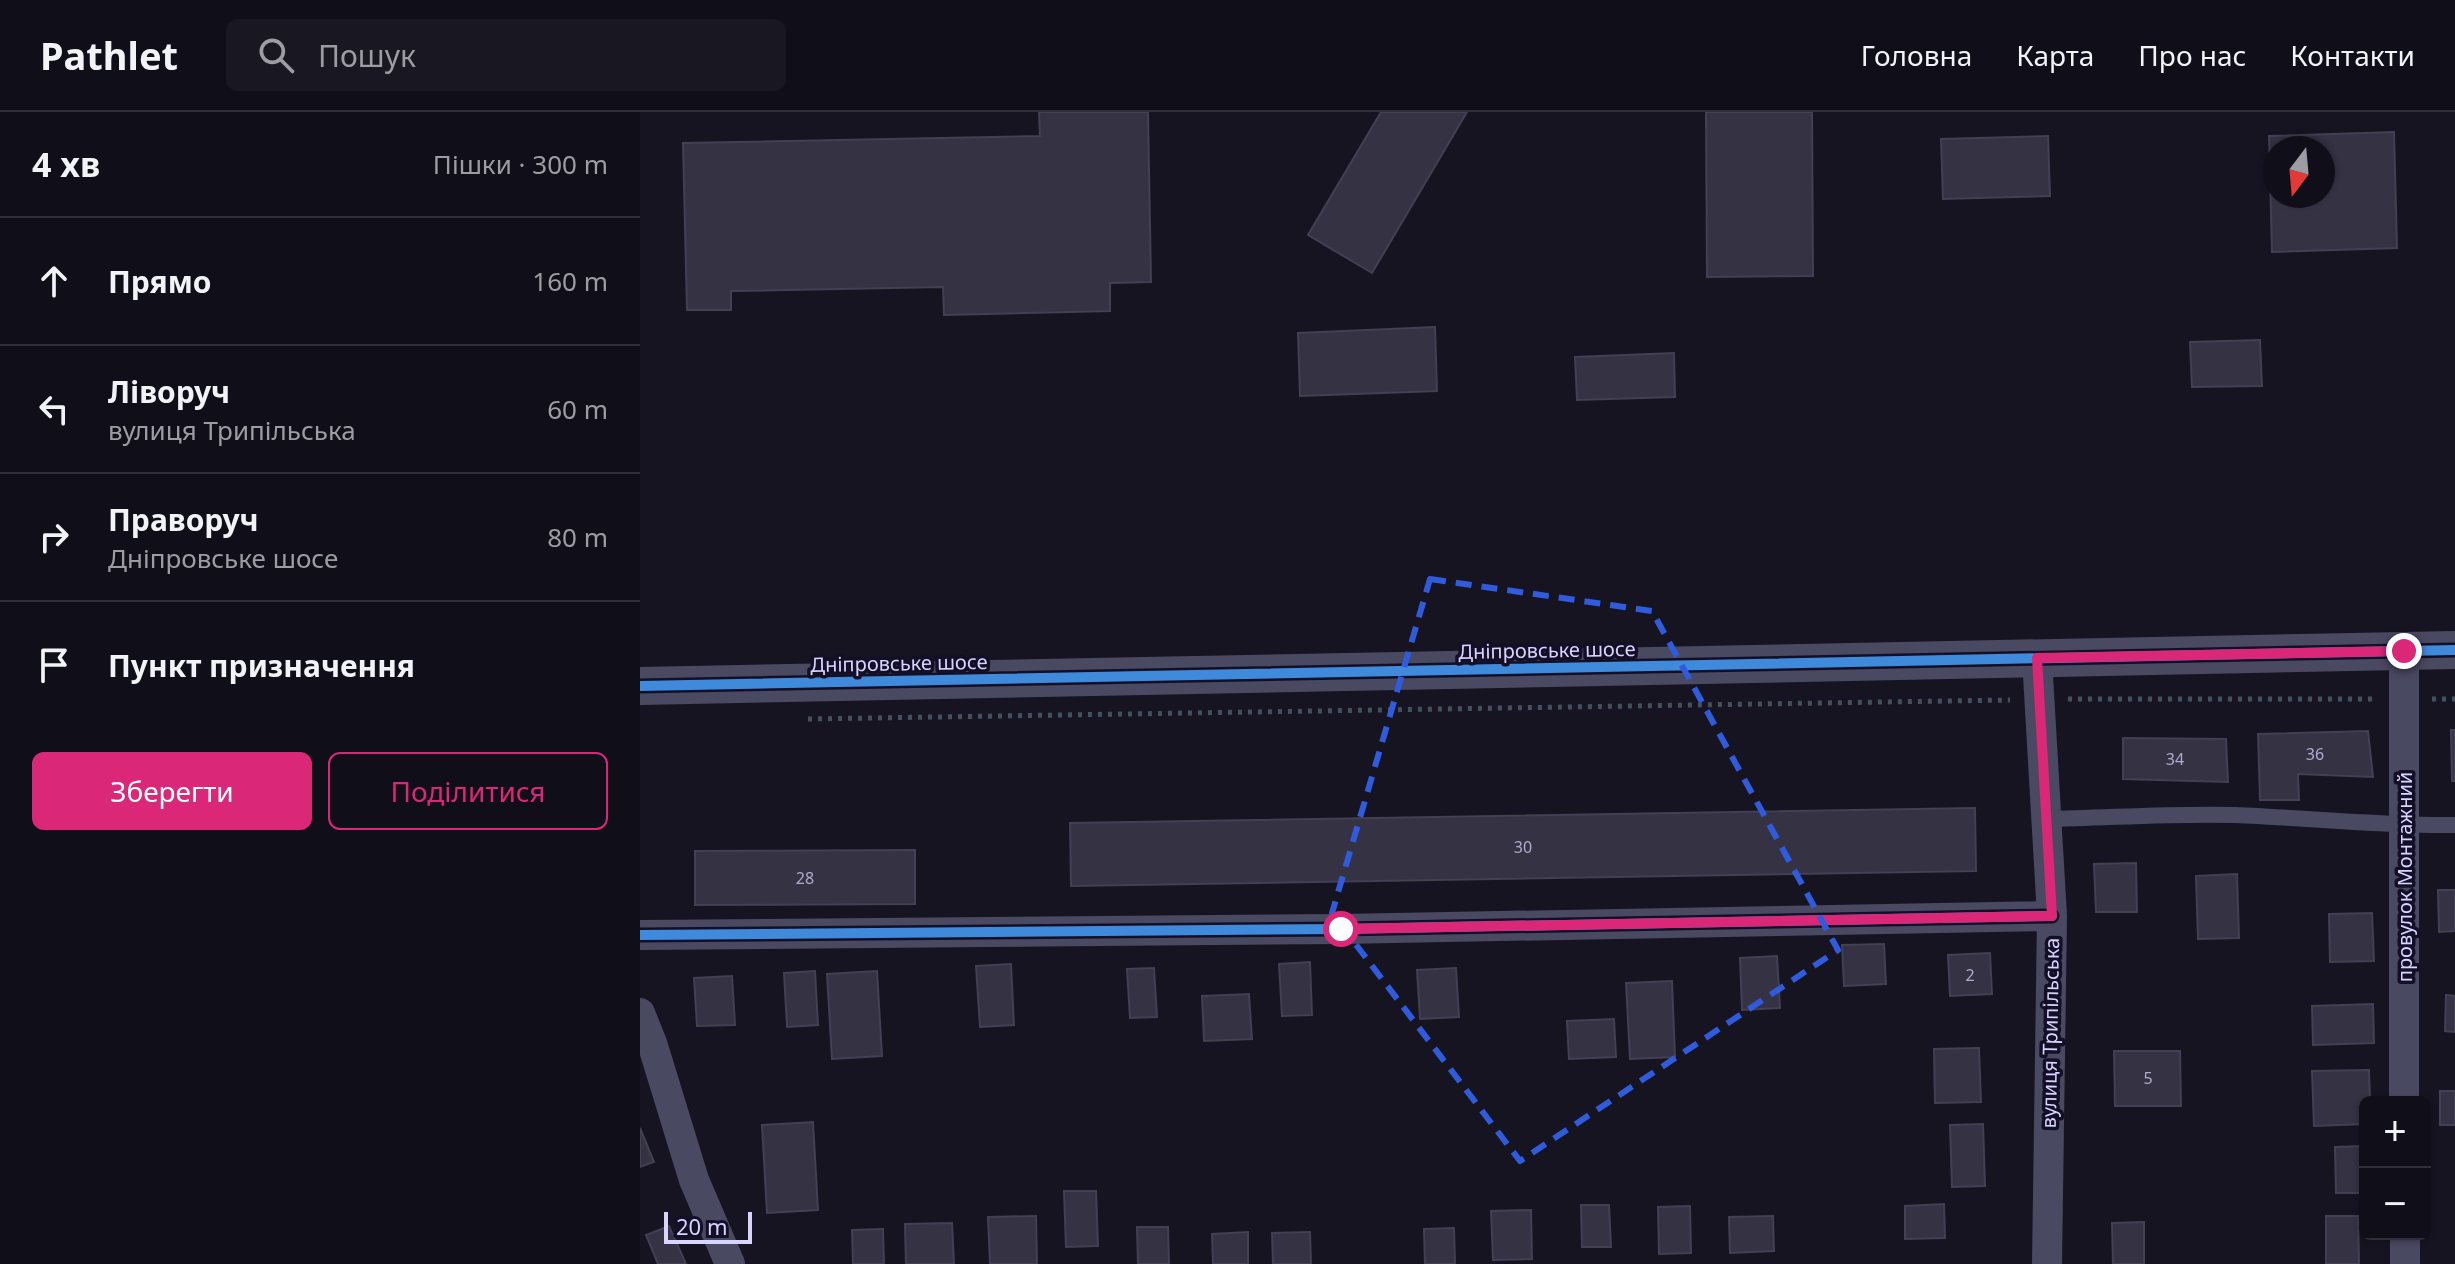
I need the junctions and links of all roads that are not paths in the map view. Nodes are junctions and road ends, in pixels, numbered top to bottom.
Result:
1 (2455, 650) edge
2 (2404, 651) junction
3 (2037, 658) junction
4 (640, 686) edge
5 (2046, 819) junction
6 (2455, 825) edge
7 (2404, 826) junction
8 (2052, 916) junction
9 (640, 935) edge
10 (640, 1013) edge
11 (2404, 1096) edge
12 (2405, 1240) edge
13 (730, 1264) edge
14 (2047, 1264) edge
15 (2405, 1264) edge

1 - 2 street, Дніпровське шосе
2 - 3 street, Дніпровське шосе
2 - 7 street, провулок Монтажний
3 - 4 street, Дніпровське шосе
3 - 5 street, вулиця Трипільська
5 - 7 lane
5 - 8 street, вулиця Трипільська
6 - 7 lane
7 - 11 street, провулок Монтажний
8 - 9 street
8 - 14 street, вулиця Трипільська
10 - 13 street
12 - 15 street

